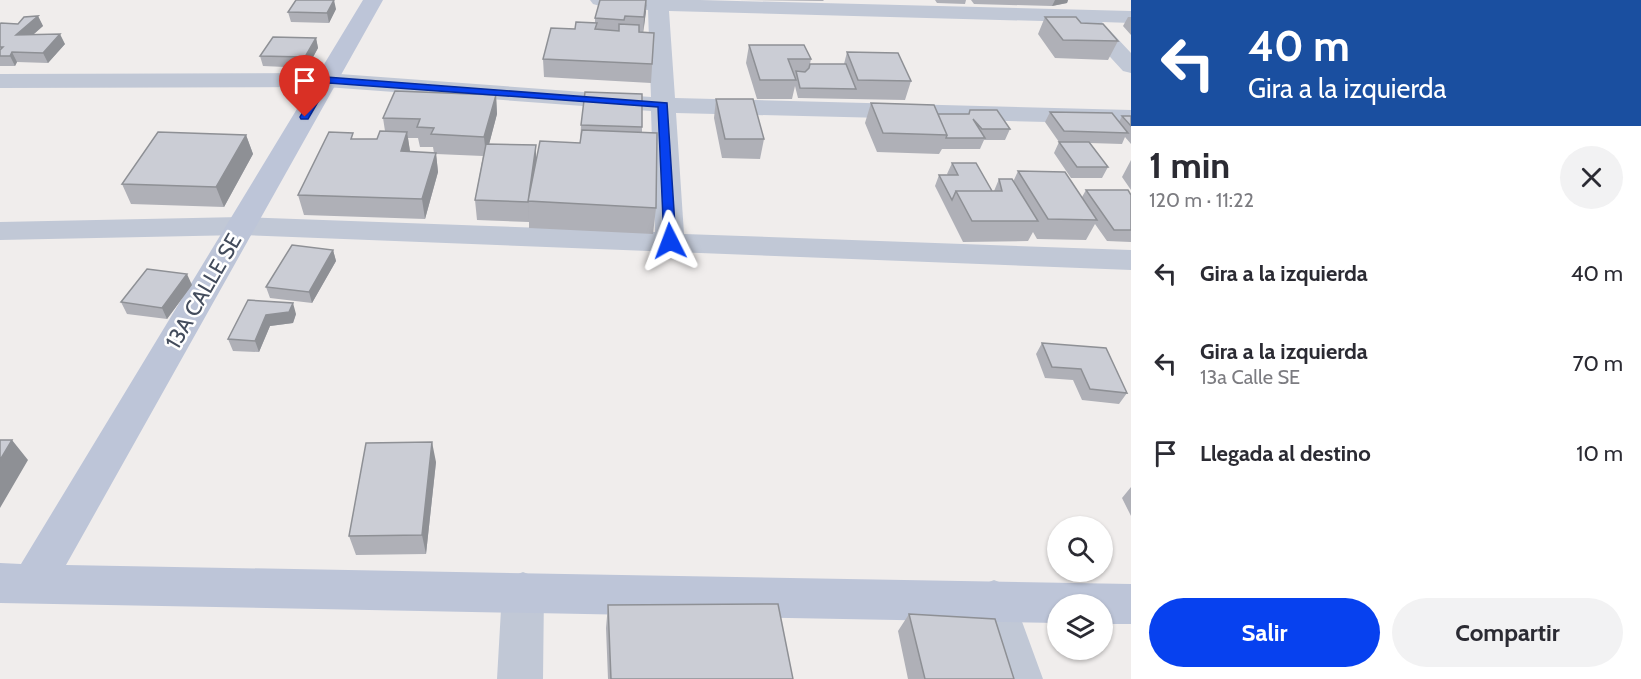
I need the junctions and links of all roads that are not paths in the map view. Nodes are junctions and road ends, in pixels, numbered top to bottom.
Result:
1 (373, 0) edge
2 (600, 0) edge
3 (658, 2) edge
4 (1080, 8) edge
5 (1131, 17) edge
6 (1131, 66) edge
7 (326, 80) junction
8 (0, 81) edge
9 (663, 105) junction
10 (1131, 117) edge
11 (241, 226) junction
12 (0, 231) edge
13 (670, 241) junction
14 (1131, 260) edge
15 (16, 583) edge
16 (523, 592) junction
17 (994, 600) junction
18 (1131, 604) edge
19 (520, 679) edge
20 (1020, 679) edge

1 - 7 street, 13A CALLE SE
2 - 3 street
3 - 4 street
3 - 9 street
4 - 5 street
4 - 6 street
7 - 8 street
7 - 9 street
7 - 11 street, 13A CALLE SE
9 - 10 street
9 - 13 street
11 - 12 street
11 - 13 street
11 - 15 street, 13A CALLE SE
13 - 14 street
15 - 16 street
16 - 17 street
16 - 19 street
17 - 18 street
17 - 20 street

